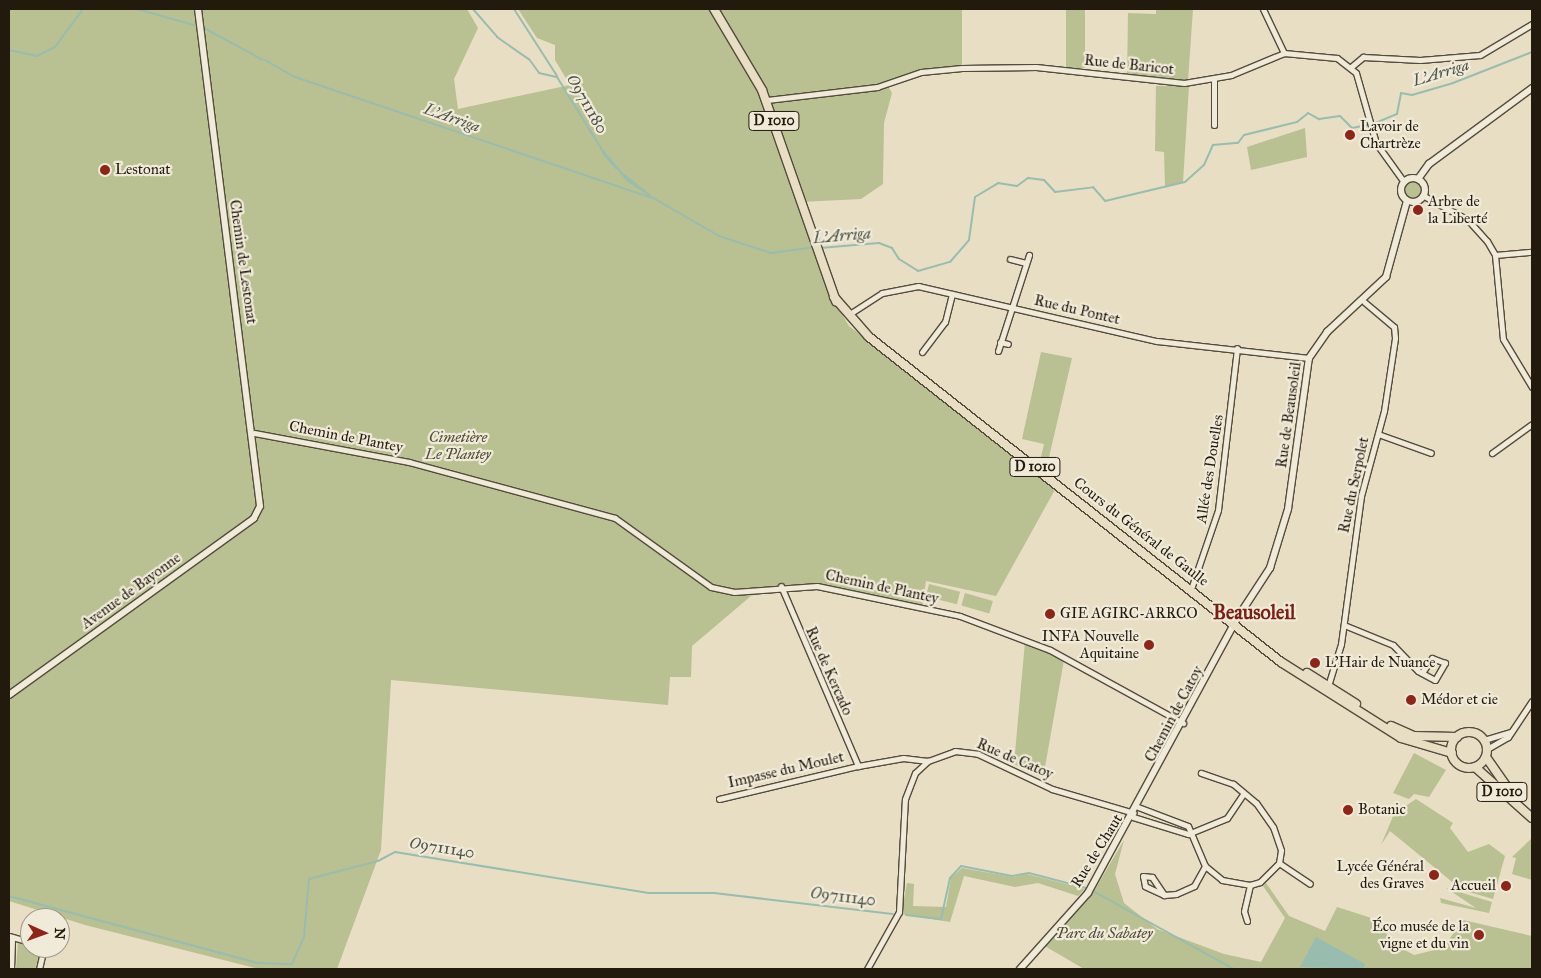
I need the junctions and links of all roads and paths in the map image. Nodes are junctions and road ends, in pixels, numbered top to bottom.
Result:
1 (198, 9) edge
2 (714, 9) edge
3 (1263, 9) edge
4 (1532, 24) edge
5 (1284, 53) junction
6 (1351, 67) junction
7 (1214, 79) junction
8 (1532, 88) edge
9 (766, 100) junction
10 (1214, 125) dead end
11 (1418, 179) junction
12 (1404, 182) junction
13 (1424, 196) junction
14 (1407, 201) junction
15 (1532, 252) edge
16 (1029, 255) dead end
17 (1495, 255) junction
18 (1010, 259) dead end
19 (1026, 263) junction
20 (952, 294) junction
21 (834, 296) junction
22 (1364, 302) junction
23 (1011, 308) junction
24 (848, 315) junction
25 (864, 333) junction
26 (920, 342) dead end
27 (1000, 342) junction
28 (1008, 344) dead end
29 (926, 347) junction
30 (1237, 348) junction
31 (998, 351) dead end
32 (922, 352) dead end
33 (1309, 358) junction
34 (1532, 387) edge
35 (1532, 424) edge
36 (254, 433) junction
37 (1378, 434) junction
38 (1497, 449) junction
39 (1428, 450) dead end
40 (1492, 452) dead end
41 (1501, 454) dead end
42 (261, 502) joint
43 (781, 586) junction
44 (1191, 589) junction
45 (1344, 624) junction
46 (1235, 625) junction
47 (1422, 673) junction
48 (1327, 689) junction
49 (1334, 694) junction
50 (9, 695) edge
51 (1532, 701) edge
52 (1184, 723) junction
53 (1514, 731) junction
54 (1457, 737) junction
55 (1484, 740) junction
56 (1452, 753) junction
57 (1486, 753) junction
58 (928, 761) junction
59 (858, 766) junction
60 (1475, 767) junction
61 (1200, 773) dead end
62 (1244, 793) junction
63 (719, 799) dead end
64 (1138, 807) junction
65 (1134, 815) junction
66 (1531, 817) edge
67 (1193, 832) junction
68 (1279, 863) junction
69 (1205, 866) junction
70 (1310, 884) dead end
71 (1250, 886) junction
72 (1164, 895) dead end
73 (1247, 921) dead end
74 (11, 937) edge
75 (11, 969) edge
76 (867, 969) edge
77 (1020, 969) edge

1 - 36 street, Chemin de Lestonat
2 - 9 main road, D 1010
3 - 5 street
4 - 6 street
5 - 6 street
5 - 7 street, Rue de Baricot
6 - 12 street
7 - 9 street, Rue de Baricot
7 - 10 street
8 - 11 street
9 - 21 main road, Cours du Général de Gaulle / D 1010
11 - 12 street
11 - 13 street
12 - 14 street
13 - 14 street
13 - 17 street
14 - 22 street, Rue de Beausoleil
15 - 17 street
16 - 19 street
17 - 34 street
18 - 19 street
19 - 23 street
20 - 23 street, Rue du Pontet
20 - 24 street, Rue du Pontet
20 - 29 street
21 - 24 main road, Cours du Général de Gaulle / D 1010
21 - 25 main road, Cours du Général de Gaulle / D 1010
22 - 33 street, Rue de Beausoleil
22 - 37 street, Rue du Serpolet
23 - 27 street
23 - 30 street, Rue du Pontet
24 - 25 main road, Cours du Général de Gaulle / D 1010
25 - 44 main road, Cours du Général de Gaulle / D 1010
26 - 29 street
27 - 28 street
27 - 31 street
29 - 32 street
30 - 33 street, Rue du Pontet
30 - 44 street, Allée des Douelles
33 - 46 street, Rue de Beausoleil
35 - 38 street
36 - 42 street, Chemin de Lestonat
36 - 43 street, Chemin de Plantey
37 - 39 street
37 - 45 street, Rue du Serpolet
38 - 40 street
38 - 41 street
42 - 50 street, Avenue de Bayonne
43 - 52 street, Chemin de Plantey
43 - 59 street, Rue de Kercado
44 - 46 main road, Cours du Général de Gaulle / D 1010
45 - 47 street
45 - 48 street, Rue du Serpolet
46 - 48 main road, Cours du Général de Gaulle / D 1010
46 - 48 main road, Cours du Général de Gaulle / D 1010
46 - 52 street, Chemin de Catoy
47 - 47 street
48 - 49 main road, Cours du Général de Gaulle / D 1010
49 - 54 main road, Cours du Général de Gaulle / D 1010
49 - 56 main road, Cours du Général de Gaulle / D 1010
51 - 53 street
52 - 64 street, Chemin de Catoy
53 - 55 street
53 - 57 street
54 - 55 main road
54 - 56 main road
55 - 57 main road
56 - 60 main road
57 - 60 main road
57 - 66 main road, D 1010
58 - 59 street, Impasse du Moulet
58 - 65 street, Rue de Catoy
58 - 76 street
59 - 63 street, Impasse du Moulet
60 - 66 main road, D 1010
61 - 62 street
62 - 67 street
62 - 68 street
64 - 65 street, Chemin de Catoy
64 - 67 street
65 - 67 street, Rue de Catoy
65 - 77 street, Rue de Chaut
67 - 69 street
68 - 70 street
68 - 71 street
69 - 71 street
69 - 72 street
71 - 73 street
74 - 75 street

